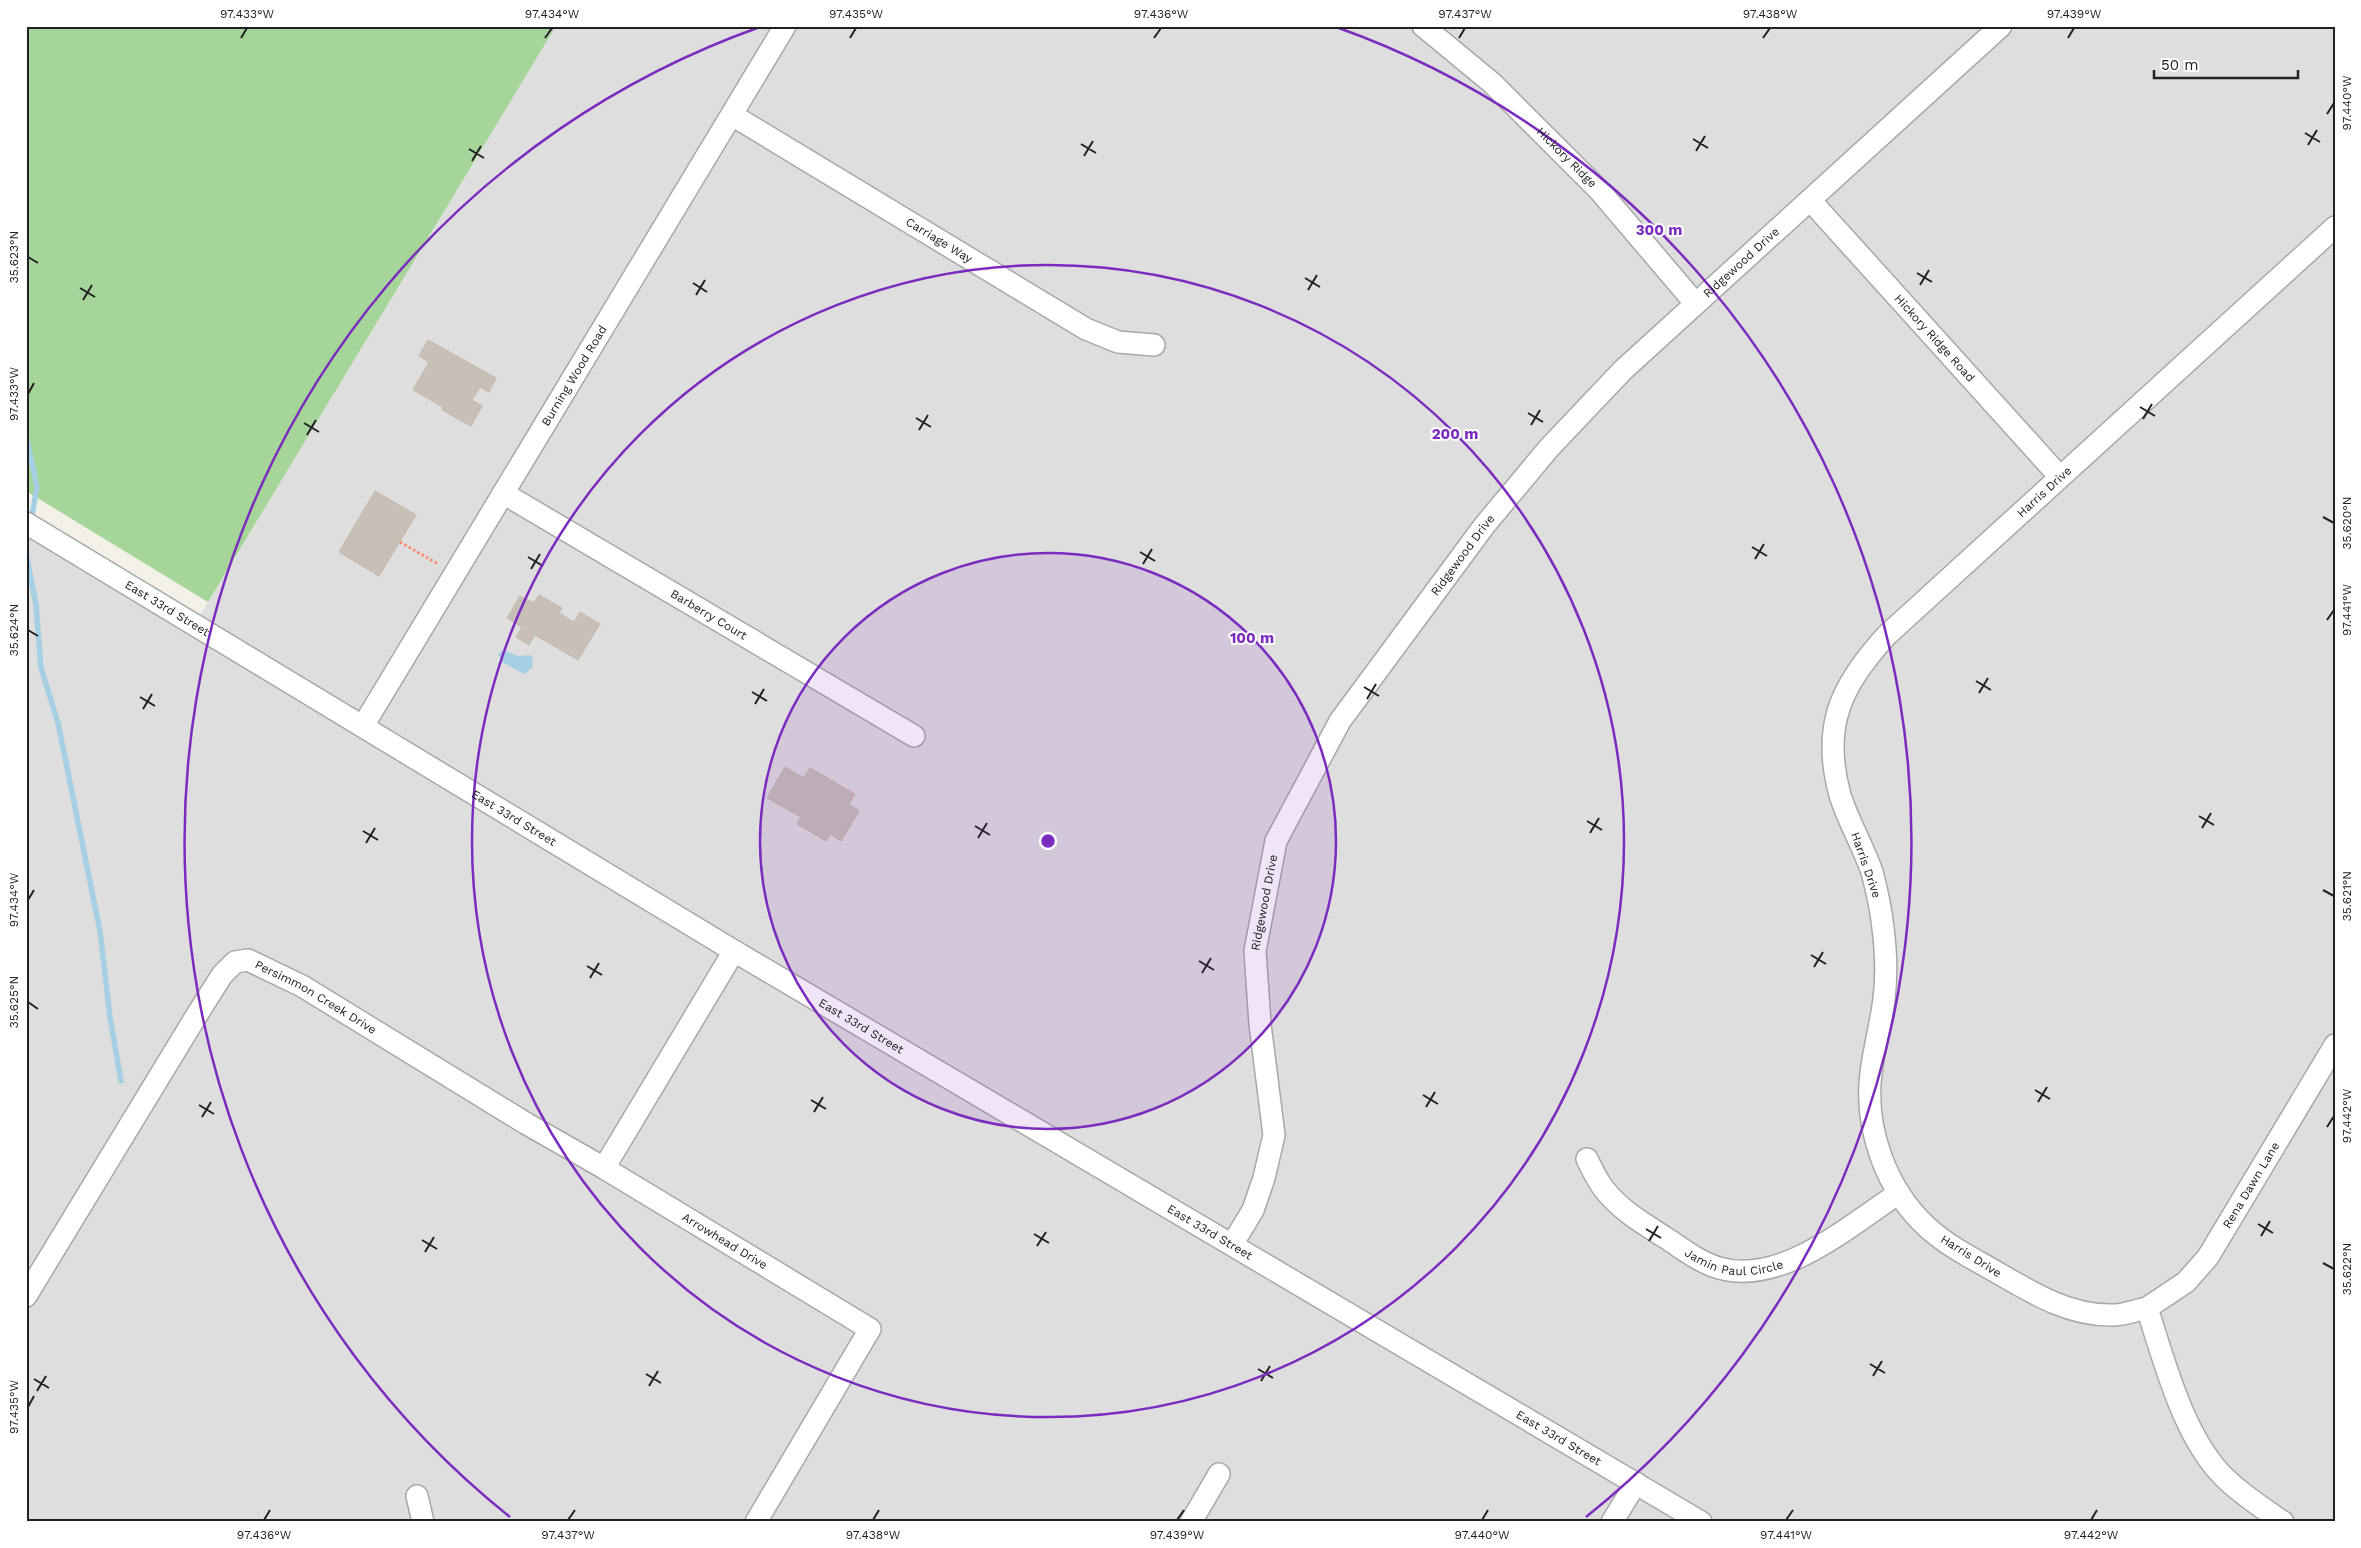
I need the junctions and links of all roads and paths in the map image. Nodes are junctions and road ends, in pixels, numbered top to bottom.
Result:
1 (786, 26) edge
2 (1423, 26) edge
3 (2001, 26) edge
4 (732, 115) junction
5 (1810, 200) junction
6 (2335, 228) edge
7 (1695, 303) junction
8 (1154, 345) dead end
9 (2060, 477) junction
10 (503, 492) junction
11 (26, 523) edge
12 (400, 542) dead end
13 (456, 571) junction
14 (363, 726) junction
15 (914, 736) dead end
16 (734, 951) junction
17 (2335, 1044) edge
18 (1587, 1159) dead end
19 (604, 1168) junction
20 (1900, 1193) junction
21 (1233, 1243) junction
22 (26, 1296) edge
23 (2147, 1308) junction
24 (1220, 1474) dead end
25 (1636, 1483) junction
26 (417, 1496) dead end
27 (422, 1522) edge
28 (756, 1522) edge
29 (1191, 1522) edge
30 (1612, 1522) edge
31 (1701, 1522) edge
32 (2283, 1522) edge

1 - 4 street, Burning Wood Road
2 - 7 street, Hickory Ridge
3 - 5 street, Ridgewood Drive
4 - 8 street, Carriage Way
4 - 10 street, Burning Wood Road
5 - 7 street, Ridgewood Drive
5 - 9 street, Hickory Ridge Road
6 - 9 street, Harris Drive
7 - 21 street, Ridgewood Drive
9 - 20 street, Harris Drive
10 - 13 street, Burning Wood Road
10 - 15 street, Barberry Court
11 - 14 street, East 33rd Street
12 - 13 path
13 - 14 street, Burning Wood Road
14 - 16 street, East 33rd Street
16 - 19 street
16 - 21 street, East 33rd Street
17 - 23 street, Rena Dawn Lane
18 - 20 street, Jamin Paul Circle
19 - 22 street, Persimmon Creek Drive
19 - 28 street, Arrowhead Drive
20 - 23 street, Harris Drive
21 - 25 street, East 33rd Street
23 - 32 street
24 - 29 street
25 - 30 street
25 - 31 street, East 33rd Street
26 - 27 street

